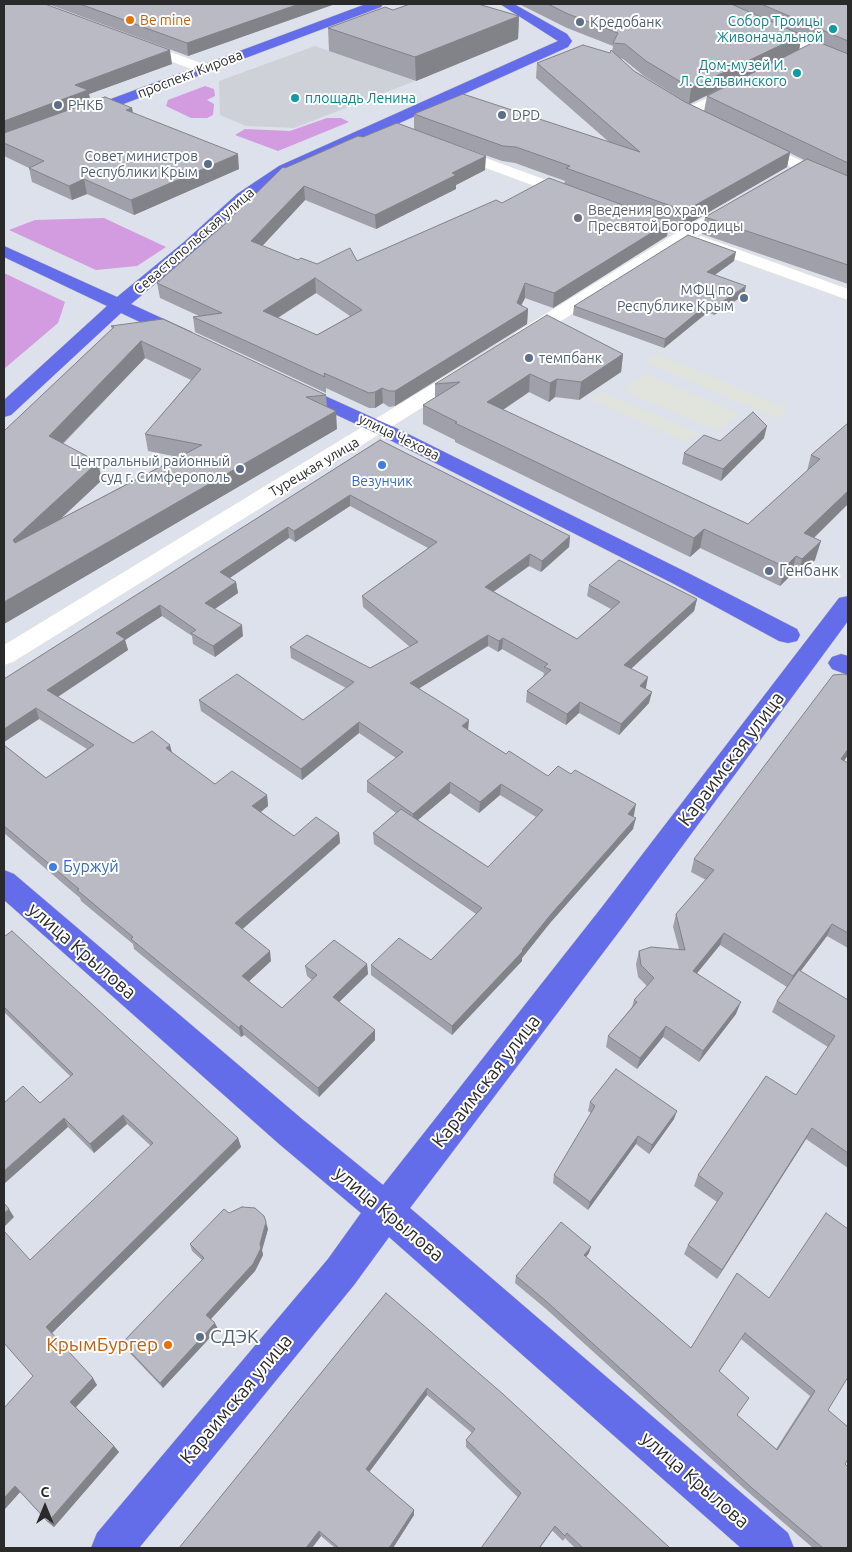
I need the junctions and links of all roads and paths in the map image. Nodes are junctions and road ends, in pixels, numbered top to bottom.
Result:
1 (377, 4) edge
2 (506, 4) edge
3 (712, 4) edge
4 (120, 37) edge
5 (812, 50) junction
6 (795, 58) edge
7 (848, 65) edge
8 (204, 69) junction
9 (752, 80) edge
10 (675, 103) edge
11 (689, 112) junction
12 (707, 120) edge
13 (66, 121) edge
14 (383, 125) junction
15 (400, 131) edge
16 (742, 137) edge
17 (436, 145) edge
18 (803, 167) junction
19 (786, 176) edge
20 (848, 189) edge
21 (754, 195) edge
22 (587, 200) edge
23 (667, 229) edge
24 (685, 235) junction
25 (4, 250) edge
26 (848, 295) edge
27 (120, 304) junction
28 (203, 345) edge
29 (506, 347) edge
30 (481, 363) edge
31 (275, 378) edge
32 (4, 411) edge
33 (379, 427) junction
34 (848, 604) edge
35 (788, 636) dead end
36 (4, 656) edge
37 (4, 882) edge
38 (386, 1210) junction
39 (112, 1548) edge
40 (773, 1548) edge

1 - 8 main road, проспект Кирова
2 - 14 main road, Севастопольская улица
3 - 5 street
4 - 8 street
5 - 6 street
5 - 7 street
8 - 13 main road, проспект Кирова
9 - 11 street
10 - 11 street
11 - 12 street
14 - 15 street
14 - 27 main road, Севастопольская улица
16 - 18 street
17 - 22 street
18 - 19 street
18 - 20 street
21 - 24 street
23 - 24 street
24 - 26 street
24 - 29 street
25 - 27 main road
27 - 28 main road
27 - 32 main road, Севастопольская улица
30 - 33 street, Турецкая улица
31 - 33 main road, улица Чехова
33 - 35 main road, улица Чехова
33 - 36 street, Турецкая улица
34 - 38 main road, Караимская улица
37 - 38 main road, улица Крылова
38 - 39 main road, Караимская улица
38 - 40 main road, улица Крылова

